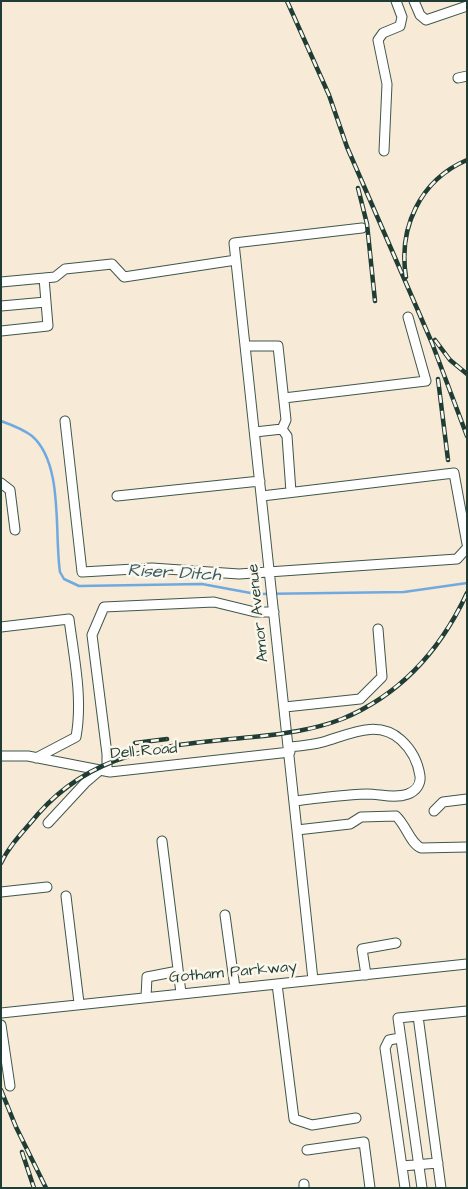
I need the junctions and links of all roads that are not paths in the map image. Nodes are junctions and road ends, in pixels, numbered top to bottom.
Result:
1 (396, 1) edge
2 (414, 1) edge
3 (467, 6) edge
4 (384, 151) dead end
5 (362, 228) dead end
6 (236, 260) junction
7 (44, 278) junction
8 (1, 282) edge
9 (46, 302) junction
10 (1, 306) edge
11 (408, 317) dead end
12 (1, 330) edge
13 (245, 346) junction
14 (284, 398) junction
15 (65, 421) dead end
16 (282, 429) junction
17 (254, 432) junction
18 (260, 481) junction
19 (1, 483) edge
20 (292, 492) junction
21 (117, 496) dead end
22 (262, 496) junction
23 (15, 530) dead end
24 (467, 546) edge
25 (270, 572) junction
26 (274, 612) junction
27 (1, 627) edge
28 (378, 629) dead end
29 (285, 707) junction
30 (289, 750) junction
31 (1, 756) edge
32 (36, 758) junction
33 (104, 771) junction
34 (467, 798) edge
35 (295, 801) junction
36 (434, 811) dead end
37 (48, 823) dead end
38 (297, 830) junction
39 (162, 841) dead end
40 (467, 847) edge
41 (47, 887) dead end
42 (1, 892) edge
43 (66, 896) dead end
44 (225, 915) dead end
45 (396, 944) dead end
46 (467, 964) edge
47 (178, 970) junction
48 (366, 975) junction
49 (313, 980) junction
50 (277, 984) junction
51 (235, 988) junction
52 (181, 993) junction
53 (146, 996) junction
54 (79, 1003) junction
55 (467, 1010) edge
56 (1, 1012) edge
57 (418, 1016) junction
58 (1, 1025) edge
59 (400, 1038) junction
60 (10, 1086) dead end
61 (356, 1118) dead end
62 (307, 1150) dead end
63 (438, 1163) junction
64 (419, 1164) junction
65 (402, 1166) junction
66 (370, 1188) edge
67 (405, 1188) edge
68 (422, 1188) edge
69 (441, 1188) edge

1 - 4 street
2 - 3 street
5 - 6 street, Amor Avenue
6 - 7 street
6 - 13 street, Amor Avenue
7 - 8 street
7 - 9 street
9 - 10 street
9 - 12 street
11 - 14 street
13 - 14 street
13 - 17 street, Amor Avenue
14 - 16 street
15 - 25 street
16 - 17 street
16 - 20 street
17 - 18 street, Amor Avenue
18 - 21 street
18 - 22 street, Amor Avenue
19 - 23 street
20 - 22 street
20 - 24 street
22 - 25 street, Amor Avenue
24 - 25 street
25 - 26 street, Amor Avenue
26 - 29 street, Amor Avenue
26 - 33 street
27 - 32 street
28 - 29 street
29 - 30 street, Amor Avenue
30 - 33 street, Dell Road
30 - 35 street, Amor Avenue
30 - 35 street, Dell Road
31 - 32 street, Dell Road
32 - 33 street, Dell Road
33 - 37 street
34 - 36 street
35 - 38 street, Amor Avenue
38 - 40 street
38 - 49 street, Amor Avenue
39 - 47 street
41 - 42 street
43 - 54 street
44 - 51 street
45 - 48 street
46 - 48 street, Gotham Parkway
47 - 52 street
47 - 53 street
48 - 49 street, Gotham Parkway
49 - 50 street, Gotham Parkway
50 - 51 street, Gotham Parkway
50 - 61 street
51 - 52 street, Gotham Parkway
52 - 53 street, Gotham Parkway
53 - 54 street, Gotham Parkway
54 - 56 street, Gotham Parkway
55 - 57 street
57 - 59 street
57 - 63 street
58 - 60 street
59 - 64 street
59 - 65 street
62 - 66 street
63 - 64 street
63 - 69 street
64 - 65 street
64 - 68 street
65 - 67 street

